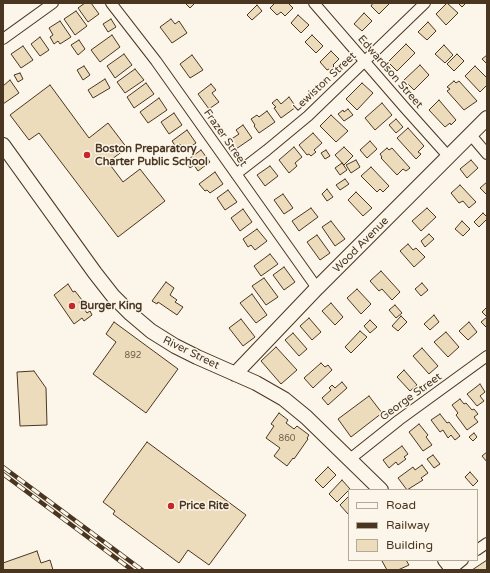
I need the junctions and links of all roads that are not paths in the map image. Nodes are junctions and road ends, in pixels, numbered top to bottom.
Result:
1 (52, 3) edge
2 (111, 3) edge
3 (314, 3) edge
4 (425, 3) edge
5 (3, 39) edge
6 (365, 62) junction
7 (487, 118) edge
8 (470, 134) junction
9 (3, 145) edge
10 (487, 154) edge
11 (448, 156) junction
12 (236, 174) junction
13 (317, 288) junction
14 (487, 356) edge
15 (235, 374) junction
16 (350, 459) junction
17 (380, 489) edge
18 (487, 543) edge
19 (478, 549) edge
20 (462, 561) edge
21 (450, 566) edge

1 - 5 street
2 - 12 street, Frazer Street
3 - 6 street, Edwardson Street
4 - 6 street, Lewiston Street
6 - 11 street, Edwardson Street
6 - 12 street, Lewiston Street
7 - 8 main road, Wood Avenue
8 - 10 street
8 - 11 main road, Wood Avenue
9 - 15 main road, River Street
11 - 13 main road, Wood Avenue
12 - 13 street, Frazer Street
13 - 15 main road, Wood Avenue
14 - 16 street, George Street
15 - 16 main road, River Street
16 - 17 main road, River Street
18 - 19 street
20 - 21 street

